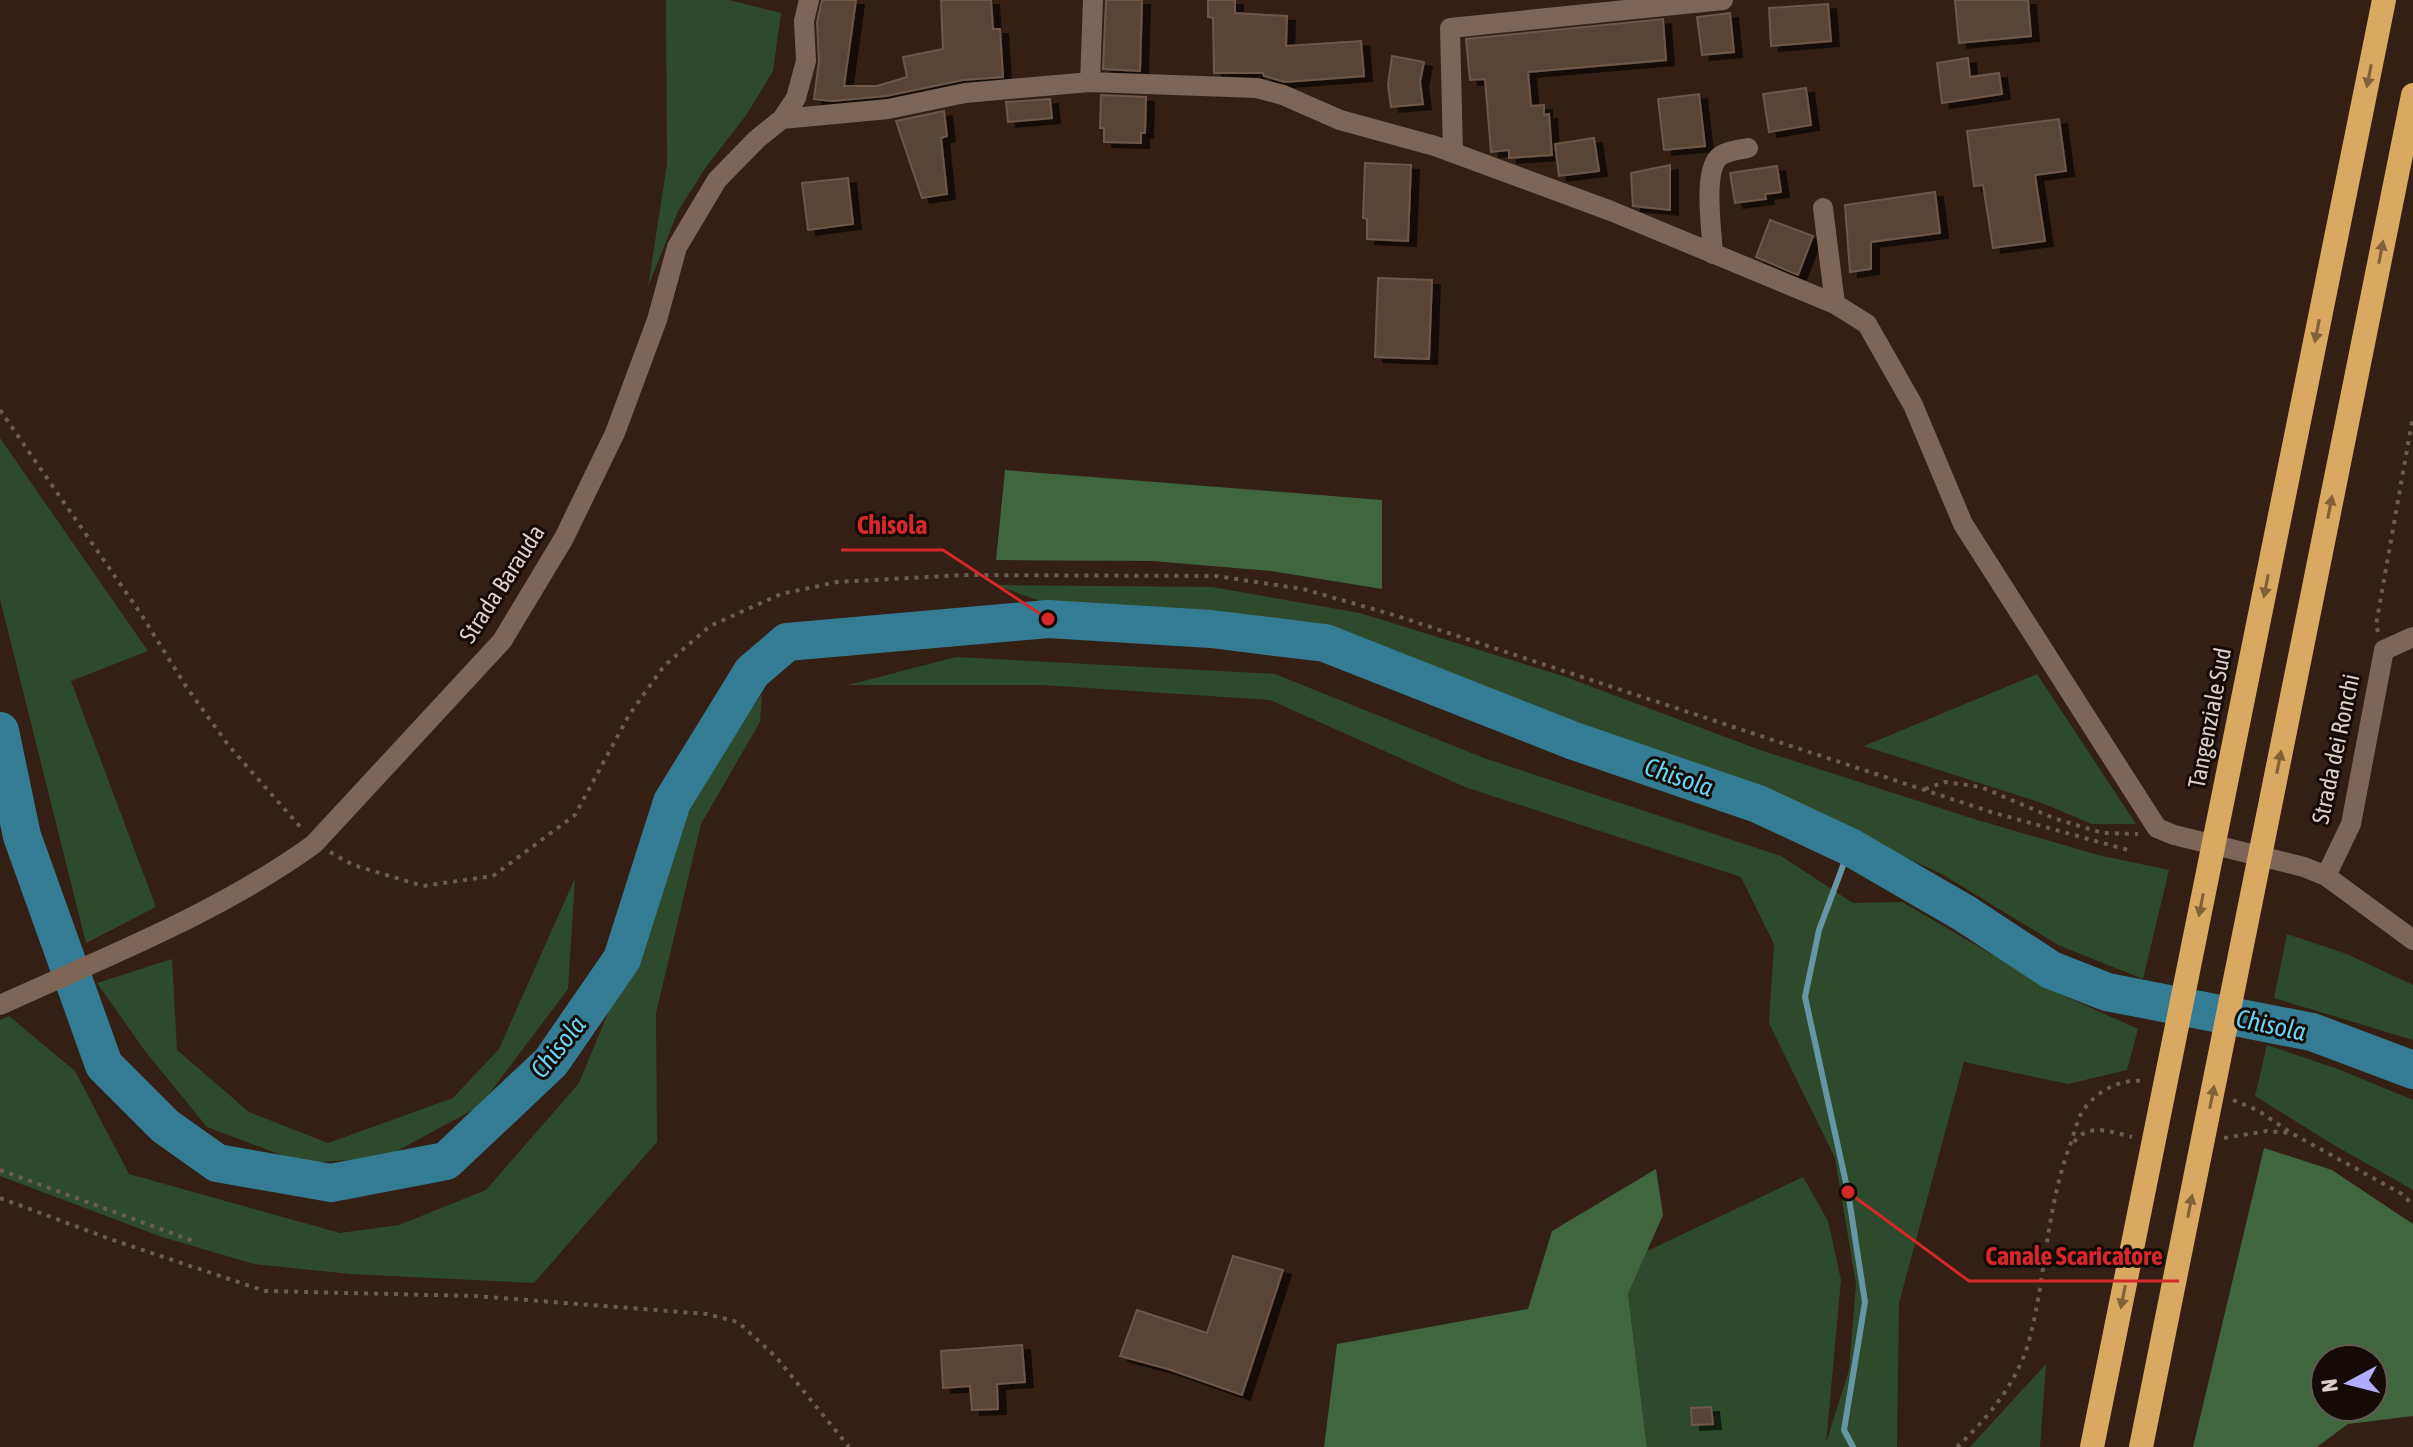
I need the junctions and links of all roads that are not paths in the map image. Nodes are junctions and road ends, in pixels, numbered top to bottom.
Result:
1 (809, 0) edge
2 (1093, 0) edge
3 (1723, 0) edge
4 (2384, 0) edge
5 (1090, 82) junction
6 (2413, 95) edge
7 (782, 119) junction
8 (1748, 148) dead end
9 (1453, 153) junction
10 (1823, 208) dead end
11 (1713, 254) junction
12 (1835, 304) junction
13 (2413, 637) edge
14 (2326, 876) junction
15 (2413, 940) edge
16 (0, 1005) edge
17 (2092, 1447) edge
18 (2141, 1447) edge

1 - 7 street, Strada Barauda
2 - 5 street
3 - 9 street
4 -> 17 highway, Tangenziale Sud
5 - 7 street
5 - 9 street
18 -> 6 highway
7 - 16 street, Strada Barauda
8 - 11 street
9 - 11 street
10 - 12 street
11 - 12 street
12 - 14 street
13 - 14 street, Strada dei Ronchi
14 - 15 street

